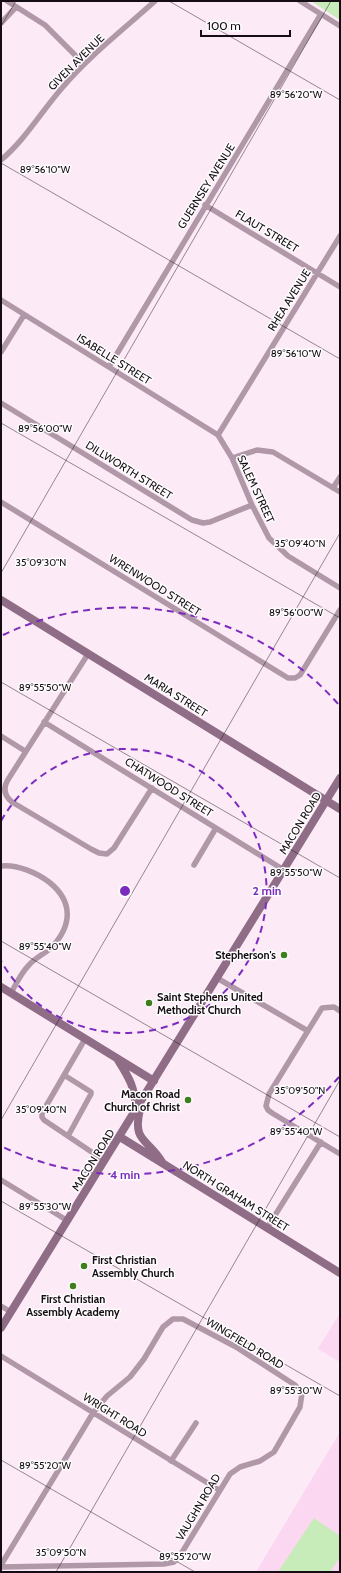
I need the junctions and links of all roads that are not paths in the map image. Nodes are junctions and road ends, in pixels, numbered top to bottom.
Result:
1 (7, 1) edge
2 (155, 1) edge
3 (300, 1) edge
4 (16, 7) junction
5 (321, 14) junction
6 (1, 22) edge
7 (340, 26) edge
8 (84, 64) junction
9 (1, 160) edge
10 (205, 205) junction
11 (340, 236) edge
12 (317, 273) junction
13 (340, 287) edge
14 (1, 300) edge
15 (24, 315) junction
16 (1, 352) edge
17 (109, 367) junction
18 (1, 403) edge
19 (218, 435) junction
20 (232, 458) junction
21 (340, 477) edge
22 (333, 488) junction
23 (340, 492) edge
24 (1, 502) edge
25 (252, 505) junction
26 (340, 588) edge
27 (1, 600) edge
28 (340, 610) edge
29 (88, 654) junction
30 (44, 722) junction
31 (1, 736) edge
32 (25, 751) junction
33 (340, 778) edge
34 (152, 788) junction
35 (326, 801) junction
36 (340, 809) edge
37 (216, 828) junction
38 (194, 865) dead end
39 (1, 866) edge
40 (284, 870) junction
41 (217, 978) junction
42 (1, 987) edge
43 (11, 993) junction
44 (340, 1011) edge
45 (308, 1031) junction
46 (85, 1039) junction
47 (116, 1058) junction
48 (64, 1075) junction
49 (154, 1081) junction
50 (141, 1102) junction
51 (136, 1111) junction
52 (68, 1136) junction
53 (120, 1137) junction
54 (320, 1142) junction
55 (340, 1154) edge
56 (105, 1161) junction
57 (164, 1164) junction
58 (1, 1180) edge
59 (68, 1221) junction
60 (267, 1228) junction
61 (340, 1273) edge
62 (1, 1306) edge
63 (10, 1312) junction
64 (1, 1328) edge
65 (1, 1356) edge
66 (302, 1393) joint
67 (93, 1412) junction
68 (196, 1423) dead end
69 (171, 1461) junction
70 (219, 1490) junction
71 (1, 1566) edge

1 - 4 street
2 - 8 street, GIVEN AVENUE
3 - 5 street
4 - 6 street
4 - 8 street
5 - 7 street
5 - 10 street, GUERNSEY AVENUE
8 - 9 street, GIVEN AVENUE
10 - 12 street, FLAUT STREET
10 - 17 street, GUERNSEY AVENUE
11 - 12 street, RHEA AVENUE
12 - 13 street, FLAUT STREET
12 - 19 street, RHEA AVENUE
14 - 15 street, ISABELLE STREET
15 - 16 street
15 - 17 street, ISABELLE STREET
17 - 19 street, ISABELLE STREET
18 - 25 street, DILLWORTH STREET
19 - 20 street, SALEM STREET
20 - 22 street
20 - 25 street, SALEM STREET
21 - 22 street
22 - 23 street
24 - 28 street, WRENWOOD STREET
25 - 26 street, SALEM STREET
27 - 29 main road, MARIA STREET
29 - 30 street
29 - 35 main road, MARIA STREET
30 - 32 street
30 - 34 street, CHATWOOD STREET
31 - 32 street
32 - 34 street
33 - 35 main road, MACON ROAD
34 - 37 street, CHATWOOD STREET
35 - 36 main road, MARIA STREET
35 - 40 main road, MACON ROAD
37 - 38 street
37 - 40 street, CHATWOOD STREET
39 - 43 street
40 - 41 main road, MACON ROAD
41 - 45 street
41 - 49 main road, MACON ROAD
42 - 43 main road
43 - 46 main road
44 - 45 street
45 - 54 street
46 - 47 main road
46 - 48 street
47 - 49 main road
47 - 51 main road
48 - 52 street
48 - 52 street
49 - 50 main road, MACON ROAD
50 - 51 main road, MACON ROAD
50 - 57 main road
51 - 53 main road, MACON ROAD
52 - 56 street
53 - 56 main road, MACON ROAD
53 - 57 main road, NORTH GRAHAM STREET
54 - 55 street
54 - 60 street
56 - 59 main road, MACON ROAD
57 - 60 main road, NORTH GRAHAM STREET
58 - 59 street
59 - 63 main road, MACON ROAD
60 - 61 main road, NORTH GRAHAM STREET
62 - 63 street
63 - 64 main road, MACON ROAD
65 - 67 street, WRIGHT ROAD
66 - 67 street, WINGFIELD ROAD
66 - 70 street, VAUGHN ROAD
67 - 69 street, WRIGHT ROAD
67 - 71 street
68 - 69 street
69 - 70 street, WRIGHT ROAD
70 - 71 street, VAUGHN ROAD

